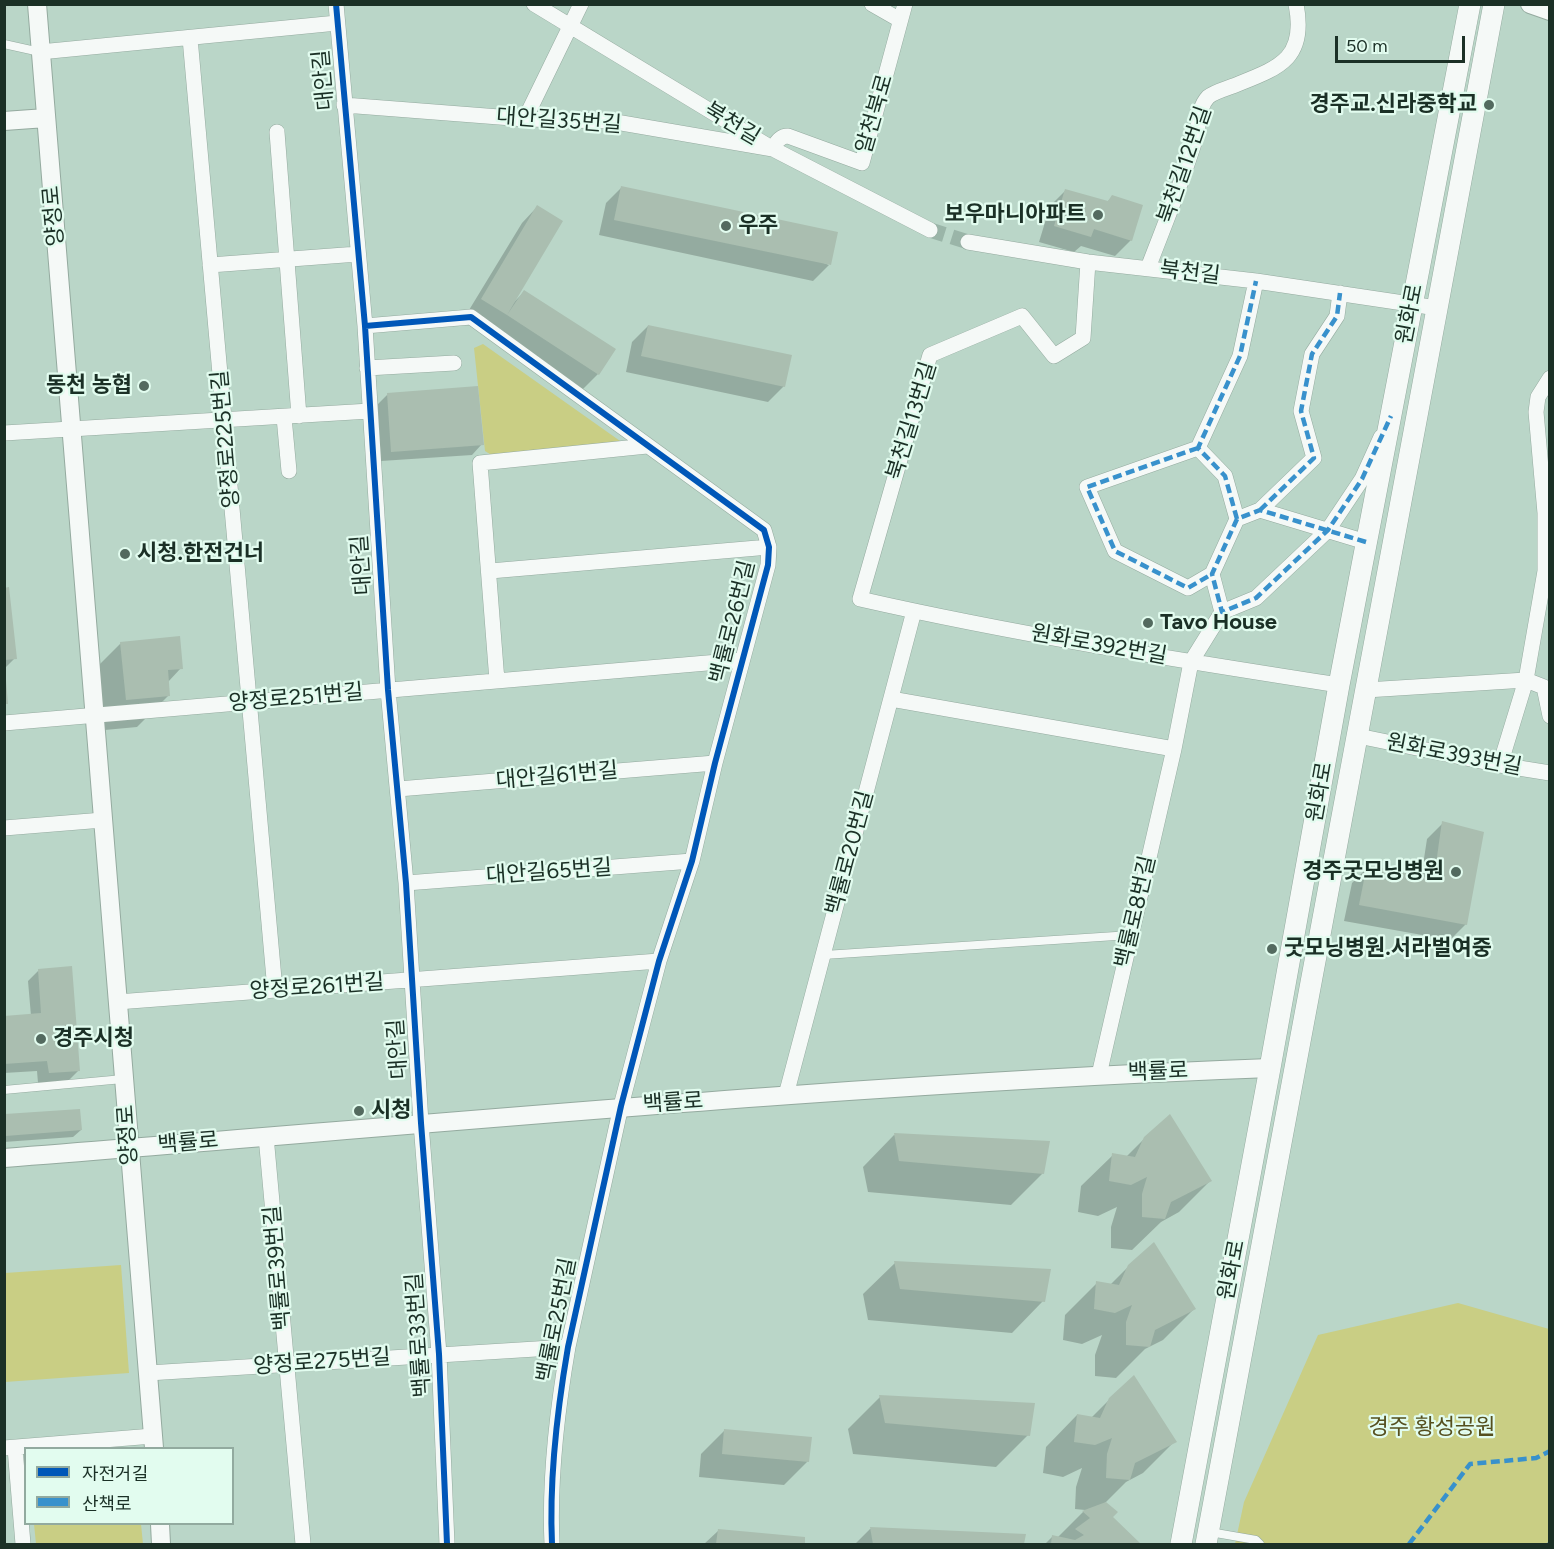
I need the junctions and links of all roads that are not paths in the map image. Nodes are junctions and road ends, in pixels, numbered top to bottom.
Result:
1 (37, 4) edge
2 (336, 4) edge
3 (534, 4) edge
4 (581, 4) edge
5 (872, 4) edge
6 (905, 4) edge
7 (1296, 4) edge
8 (1470, 4) edge
9 (1494, 4) edge
10 (1530, 4) edge
11 (1550, 11) edge
12 (900, 20) junction
13 (338, 23) junction
14 (571, 25) junction
15 (190, 38) junction
16 (4, 44) edge
17 (40, 52) junction
18 (344, 105) junction
19 (46, 118) junction
20 (525, 119) junction
21 (4, 121) edge
22 (277, 132) dead end
23 (773, 149) junction
24 (930, 230) tunnel mouth
25 (968, 242) tunnel mouth
26 (358, 254) junction
27 (286, 259) junction
28 (1088, 262) junction
29 (210, 265) junction
30 (1148, 268) junction
31 (1256, 281) junction
32 (1340, 293) junction
33 (1412, 304) junction
34 (1437, 308) junction
35 (364, 326) junction
36 (454, 363) dead end
37 (367, 368) junction
38 (1550, 378) edge
39 (370, 411) junction
40 (291, 416) junction
41 (1390, 416) junction
42 (224, 421) junction
43 (70, 428) junction
44 (4, 433) edge
45 (647, 446) junction
46 (1198, 448) junction
47 (288, 471) dead end
48 (1260, 510) junction
49 (1236, 519) junction
50 (1328, 530) junction
51 (1366, 542) junction
52 (769, 547) junction
53 (490, 571) junction
54 (1212, 574) junction
55 (860, 599) joint
56 (914, 611) junction
57 (1222, 612) junction
58 (742, 660) junction
59 (1191, 662) junction
60 (1526, 680) junction
61 (497, 681) junction
62 (1339, 685) junction
63 (388, 690) junction
64 (1366, 690) junction
65 (891, 699) junction
66 (251, 702) junction
67 (95, 715) junction
68 (1550, 716) edge
69 (4, 723) edge
70 (1358, 736) junction
71 (1174, 749) junction
72 (715, 763) junction
73 (1500, 765) junction
74 (1550, 773) edge
75 (399, 789) junction
76 (103, 820) junction
77 (4, 828) edge
78 (692, 861) junction
79 (406, 883) junction
80 (1131, 935) junction
81 (824, 955) junction
82 (660, 961) junction
83 (411, 980) junction
84 (275, 990) junction
85 (117, 1002) junction
86 (1270, 1068) junction
87 (1296, 1068) junction
88 (1099, 1075) junction
89 (124, 1079) junction
90 (4, 1090) edge
91 (786, 1095) junction
92 (621, 1106) junction
93 (421, 1123) junction
94 (266, 1136) junction
95 (129, 1148) junction
96 (4, 1158) edge
97 (568, 1347) junction
98 (439, 1354) junction
99 (286, 1364) junction
100 (148, 1373) junction
101 (153, 1442) edge
102 (34, 1447) edge
103 (10, 1448) edge
104 (160, 1525) edge
105 (1208, 1538) edge
106 (23, 1545) edge
107 (161, 1545) edge
108 (303, 1545) edge
109 (447, 1545) edge
110 (552, 1545) edge
111 (1181, 1545) edge
112 (1260, 1545) edge

1 - 17 street, 양정로
2 - 13 street, 대안길
3 - 14 street, 북천길
4 - 14 street
5 - 12 street
6 - 12 street, 알천북로
7 - 30 street, 북천길12번길
8 - 33 main road, 원화로
9 - 34 main road, 원화로
10 - 11 street
12 - 23 street, 알천북로
13 - 15 street, 대안길
13 - 18 street, 대안길
14 - 20 street
14 - 23 street, 북천길
15 - 17 street
15 - 29 street, 양정로225번길
16 - 17 lane
17 - 19 street, 양정로
18 - 20 street, 대안길35번길
18 - 26 street, 대안길
19 - 21 street
19 - 43 street, 양정로
20 - 23 street, 대안길35번길
22 - 27 street
23 - 24 street, 북천길
25 - 28 street, 북천길
26 - 27 street
26 - 35 street, 대안길
27 - 29 street
27 - 40 street
28 - 30 street, 북천길
28 - 55 street, 북천길13번길
29 - 42 street, 양정로225번길
30 - 31 street, 북천길
31 - 32 street, 북천길
31 - 46 street
32 - 33 street, 북천길
32 - 48 street
33 - 34 street, 북천길
33 - 41 main road, 원화로
34 - 64 main road, 원화로
35 - 37 street, 대안길
35 - 45 street, 백률로26번길
36 - 37 street
37 - 39 street, 대안길
38 - 60 street
39 - 40 street
39 - 63 street, 대안길
40 - 42 street
40 - 47 street
41 - 50 street
41 - 51 main road, 원화로
42 - 43 street
42 - 66 street, 양정로225번길
43 - 44 street
43 - 67 street, 양정로
45 - 52 street, 백률로26번길
45 - 53 street
46 - 49 street
46 - 54 street
48 - 49 street
48 - 50 street
49 - 54 street
50 - 51 street
50 - 57 street
51 - 62 main road, 원화로
52 - 53 street, 백률로26번길
52 - 58 street, 백률로26번길
53 - 61 street
54 - 57 street
55 - 56 street, 원화로392번길
56 - 59 street, 원화로392번길
56 - 65 street, 백률로20번길
57 - 59 street
58 - 61 street, 양정로251번길
58 - 72 street, 백률로26번길
59 - 62 street, 원화로392번길
59 - 71 street, 백률로8번길
60 - 64 street
60 - 68 street
60 - 73 street
61 - 63 street, 양정로251번길
62 - 64 main road
62 - 86 main road, 원화로
63 - 66 street, 양정로251번길
63 - 75 street, 대안길
64 - 70 main road, 원화로
65 - 71 street
65 - 81 street, 백률로20번길
66 - 67 street, 양정로251번길
66 - 84 street, 양정로225번길
67 - 69 street, 양정로251번길
67 - 76 street, 양정로
70 - 73 street, 원화로393번길
70 - 87 main road, 원화로
71 - 80 street, 백률로8번길
72 - 75 street, 대안길61번길
72 - 78 street, 백률로26번길
73 - 74 street, 원화로393번길
75 - 79 street, 대안길
76 - 77 street
76 - 85 street, 양정로
78 - 79 street, 대안길65번길
78 - 82 street, 백률로26번길
79 - 83 street, 대안길
80 - 81 lane
80 - 88 street, 백률로8번길
81 - 91 street, 백률로20번길
82 - 83 street, 양정로261번길
82 - 92 street, 백률로26번길
83 - 84 street, 양정로261번길
83 - 93 street, 대안길
84 - 85 street, 양정로261번길
85 - 89 street, 양정로
86 - 87 main road
86 - 88 street, 백률로
86 - 111 main road, 원화로
87 - 105 main road, 원화로
88 - 91 street, 백률로
89 - 90 lane
89 - 95 street, 양정로
91 - 92 street, 백률로
92 - 93 street, 백률로
92 - 97 street, 백률로25번길
93 - 94 street, 백률로
93 - 98 street, 백률로33번길
94 - 95 street, 백률로
94 - 99 street, 백률로39번길
95 - 96 street, 백률로
95 - 100 street, 양정로
97 - 98 street, 양정로275번길
97 - 110 street, 백률로25번길
98 - 99 street, 양정로275번길
98 - 109 street, 백률로33번길
99 - 100 street, 양정로275번길
99 - 108 street, 백률로39번길
100 - 101 street, 양정로
101 - 102 street
103 - 106 street
104 - 107 street
105 - 112 lane

